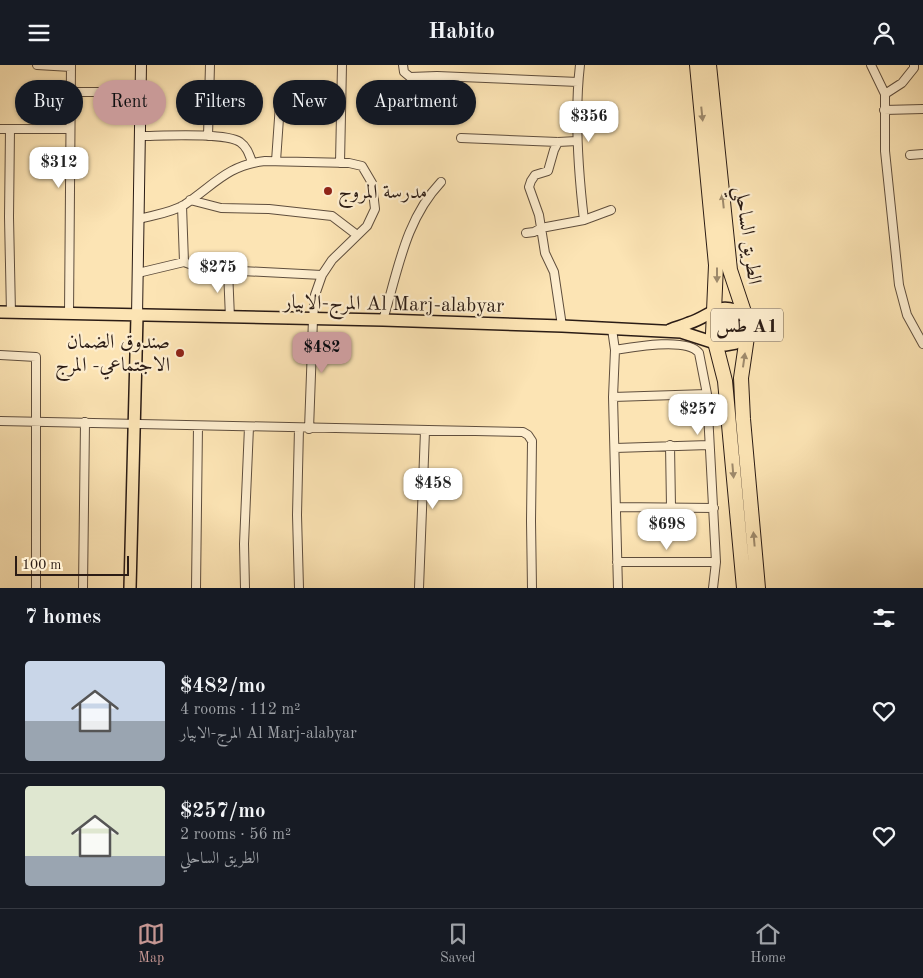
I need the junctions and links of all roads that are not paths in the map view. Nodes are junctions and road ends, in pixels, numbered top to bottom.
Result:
1 (37, 65) edge
2 (141, 65) edge
3 (210, 65) edge
4 (342, 65) edge
5 (403, 65) edge
6 (580, 65) edge
7 (697, 65) edge
8 (709, 65) edge
9 (871, 65) edge
10 (914, 65) edge
11 (71, 66) edge
12 (71, 80) edge
13 (140, 80) edge
14 (578, 81) junction
15 (705, 82) junction
16 (884, 94) junction
17 (923, 109) edge
18 (884, 110) junction
19 (70, 125) edge
20 (140, 125) edge
21 (279, 125) edge
22 (0, 129) edge
23 (10, 129) junction
24 (70, 129) junction
25 (140, 136) junction
26 (208, 136) junction
27 (461, 138) dead end
28 (577, 141) junction
29 (558, 142) junction
30 (923, 154) edge
31 (910, 155) dead end
32 (276, 161) junction
33 (252, 162) junction
34 (340, 163) junction
35 (441, 181) dead end
36 (190, 200) junction
37 (182, 206) junction
38 (611, 210) dead end
39 (0, 217) edge
40 (9, 217) junction
41 (139, 219) junction
42 (584, 220) junction
43 (541, 227) junction
44 (526, 233) dead end
45 (357, 235) junction
46 (184, 262) junction
47 (228, 270) junction
48 (138, 273) junction
49 (322, 275) junction
50 (714, 310) junction
51 (6, 313) edge
52 (69, 314) junction
53 (745, 315) junction
54 (137, 316) junction
55 (230, 318) junction
56 (312, 319) junction
57 (383, 320) junction
58 (562, 326) junction
59 (612, 329) junction
60 (668, 331) junction
61 (747, 337) junction
62 (715, 343) junction
63 (923, 344) edge
64 (615, 351) junction
65 (0, 355) edge
66 (707, 394) junction
67 (613, 397) junction
68 (0, 421) edge
69 (36, 421) junction
70 (85, 422) junction
71 (134, 424) junction
72 (198, 426) junction
73 (248, 427) junction
74 (299, 429) junction
75 (309, 429) junction
76 (425, 431) junction
77 (670, 445) junction
78 (709, 445) junction
79 (615, 448) junction
80 (616, 507) junction
81 (671, 507) junction
82 (714, 507) junction
83 (737, 521) junction
84 (716, 562) junction
85 (617, 563) junction
86 (36, 588) edge
87 (83, 588) edge
88 (130, 588) edge
89 (196, 588) edge
90 (245, 588) edge
91 (299, 588) edge
92 (419, 588) edge
93 (532, 588) edge
94 (618, 588) edge
95 (713, 588) edge
96 (734, 588) edge
97 (744, 588) edge
98 (758, 588) edge

1 - 11 street
2 - 13 main road
3 - 26 street
4 - 34 street
5 - 14 street
6 - 14 street
7 - 15 highway, طس A1
8 - 15 highway, الطريق الساحلي / طس A1
9 - 16 street
10 - 16 street
11 - 12 street
14 - 28 street
15 -> 50 highway, طس A1
53 -> 15 highway, الطريق الساحلي / طس A1
16 - 18 street
17 - 18 street
18 - 63 street
19 - 24 street
20 - 25 main road
21 - 32 street
22 - 23 street
23 - 24 street
23 - 40 street
24 - 52 street
25 - 26 street
25 - 41 main road
26 - 33 street
27 - 29 street
28 - 29 street
28 - 42 street
29 - 43 street
30 - 31 street
32 - 33 street
32 - 34 street
33 - 36 street
34 - 45 street
35 - 57 street
36 - 37 street
36 - 45 street
37 - 41 street
37 - 46 street
38 - 42 street
39 - 40 street
40 - 51 street
41 - 48 main road
42 - 43 street
43 - 44 street
43 - 58 street
45 - 49 street
46 - 47 street
46 - 48 street
47 - 49 street
47 - 55 street
48 - 54 main road
49 - 56 street
50 - 53 main road
50 - 60 main road, المرج-الابيار Al Marj-alabyar
50 - 62 highway, طس A1
51 - 52 main road, المرج-الابيار Al Marj-alabyar
52 - 54 main road, المرج-الابيار Al Marj-alabyar
53 - 61 highway, الطريق الساحلي / طس A1
54 - 55 main road, المرج-الابيار Al Marj-alabyar
54 - 71 main road
55 - 56 main road, المرج-الابيار Al Marj-alabyar
56 - 57 main road, المرج-الابيار Al Marj-alabyar
56 - 75 street
57 - 58 main road, المرج-الابيار Al Marj-alabyar
58 - 59 main road, المرج-الابيار Al Marj-alabyar
59 - 60 main road, المرج-الابيار Al Marj-alabyar
59 - 64 street
60 - 62 main road, المرج-الابيار Al Marj-alabyar
61 - 62 main road, المرج-الابيار Al Marj-alabyar
98 -> 61 highway, الطريق الساحلي / طس A1
62 -> 83 highway, طس A1
64 - 66 street
64 - 67 street
65 - 69 street
66 - 67 street
66 - 78 street
67 - 79 street
68 - 69 street
69 - 70 street
69 - 86 street
70 - 71 street
70 - 87 street
71 - 72 street
71 - 88 main road
72 - 73 street
72 - 89 street
73 - 74 street
73 - 90 street
74 - 75 street
74 - 91 street
75 - 76 street
76 - 92 street
76 - 93 street
77 - 78 street
77 - 79 street
77 - 81 street
78 - 82 street
79 - 80 street
80 - 81 street
80 - 85 street
81 - 82 street
82 - 84 street
83 - 96 highway
83 - 97 highway, طس A1
84 - 85 street
84 - 95 street
85 - 94 street

